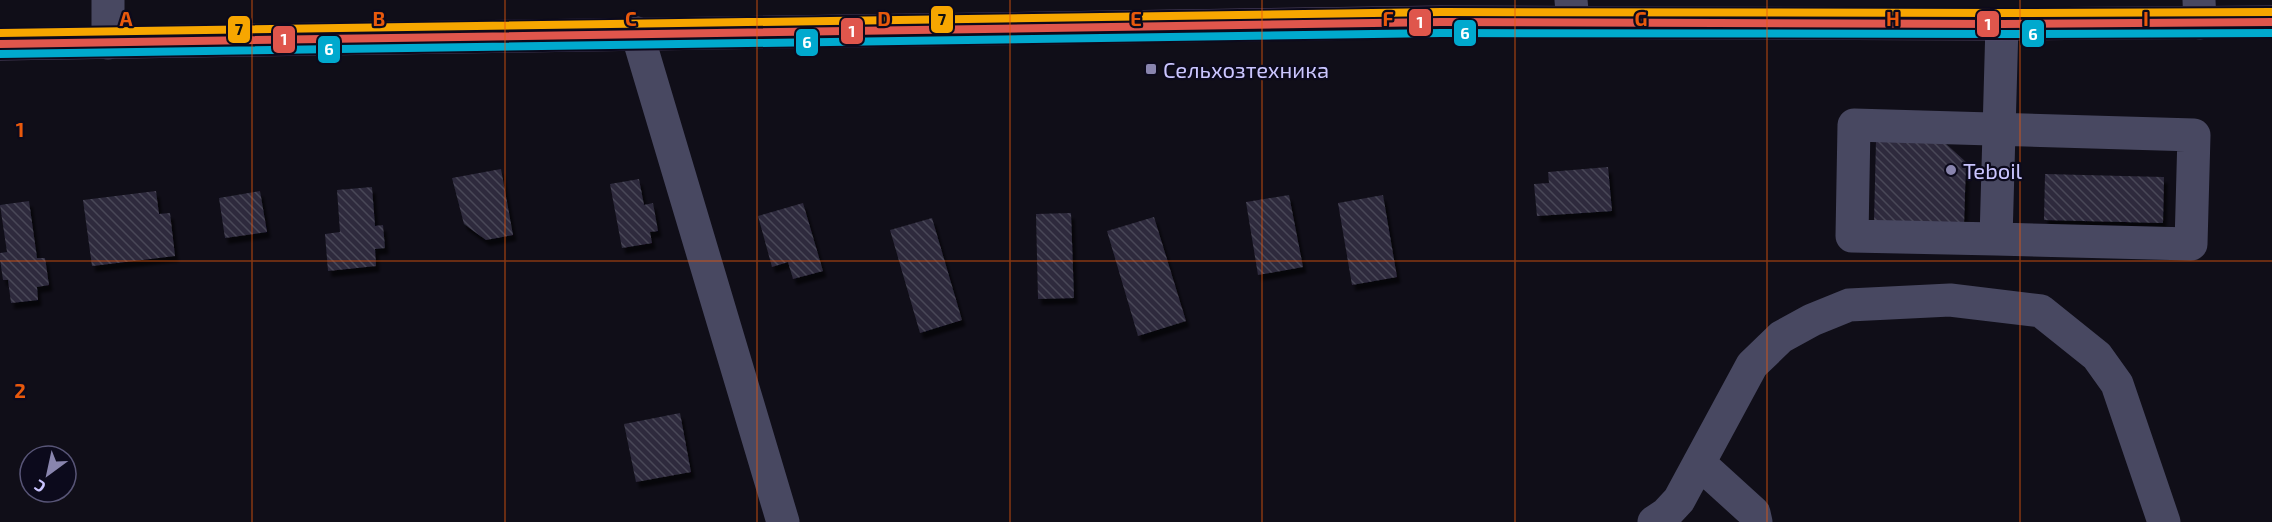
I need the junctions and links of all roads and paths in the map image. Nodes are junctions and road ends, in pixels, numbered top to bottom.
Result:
1 (108, 0) edge
2 (1572, 11) edge
3 (2200, 11) edge
4 (2272, 21) edge
5 (2002, 24) junction
6 (637, 33) junction
7 (108, 43) junction
8 (0, 44) edge
9 (1998, 129) junction
10 (1996, 239) junction
11 (1699, 463) junction
12 (783, 522) edge
13 (1654, 522) edge
14 (1756, 522) edge
15 (2164, 522) edge

1 - 7 street
2 - 5 main road
2 - 6 main road
3 - 4 main road
3 - 5 main road
5 - 9 street
6 - 7 main road
6 - 12 street
7 - 8 main road
9 - 10 street
9 - 10 street
9 - 10 street
11 - 13 street
11 - 14 street
11 - 15 street

